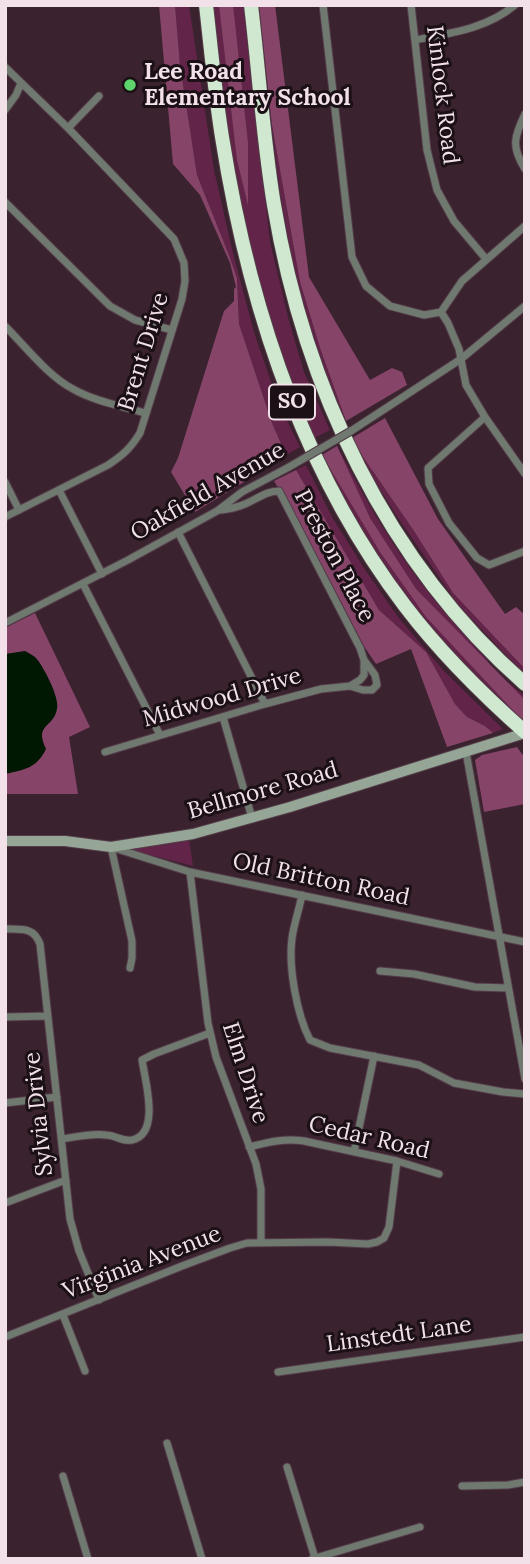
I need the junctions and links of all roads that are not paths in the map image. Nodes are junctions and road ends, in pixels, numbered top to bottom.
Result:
1 (206, 5) edge
2 (251, 5) edge
3 (323, 5) edge
4 (411, 5) edge
5 (515, 5) edge
6 (415, 40) junction
7 (5, 67) edge
8 (21, 83) junction
9 (99, 96) dead end
10 (5, 110) edge
11 (525, 114) edge
12 (68, 128) junction
13 (525, 169) edge
14 (5, 202) edge
15 (525, 226) edge
16 (486, 259) junction
17 (525, 306) edge
18 (442, 312) junction
19 (5, 326) edge
20 (172, 330) junction
21 (461, 359) junction
22 (145, 413) junction
23 (485, 417) junction
24 (525, 474) edge
25 (5, 482) edge
26 (59, 490) junction
27 (19, 510) junction
28 (217, 511) junction
29 (5, 517) edge
30 (178, 532) junction
31 (525, 551) edge
32 (102, 574) junction
33 (83, 584) junction
34 (5, 623) edge
35 (364, 660) junction
36 (525, 684) edge
37 (351, 686) junction
38 (265, 704) junction
39 (223, 717) junction
40 (525, 732) edge
41 (160, 735) junction
42 (105, 752) dead end
43 (466, 752) junction
44 (251, 818) junction
45 (5, 841) edge
46 (111, 847) junction
47 (190, 872) junction
48 (302, 895) junction
49 (5, 929) edge
50 (499, 936) junction
51 (525, 942) edge
52 (130, 968) dead end
53 (380, 971) dead end
54 (508, 988) junction
55 (48, 1016) junction
56 (5, 1017) edge
57 (210, 1033) junction
58 (374, 1056) junction
59 (524, 1068) edge
60 (525, 1079) edge
61 (525, 1094) edge
62 (57, 1097) junction
63 (5, 1103) edge
64 (62, 1139) junction
65 (250, 1147) junction
66 (354, 1152) junction
67 (397, 1161) junction
68 (439, 1174) dead end
69 (66, 1180) junction
70 (5, 1203) edge
71 (261, 1243) junction
72 (99, 1300) junction
73 (62, 1315) junction
74 (5, 1337) edge
75 (525, 1337) edge
76 (85, 1371) dead end
77 (278, 1372) dead end
78 (167, 1443) dead end
79 (287, 1467) dead end
80 (63, 1476) dead end
81 (525, 1482) edge
82 (462, 1486) dead end
83 (420, 1527) dead end
84 (314, 1558) edge
85 (88, 1559) edge
86 (202, 1559) edge

1 - 40 highway, SO
2 - 36 highway, SO
3 - 18 street
4 - 6 street, Kinlock Road
5 - 6 street
6 - 16 street, Kinlock Road
7 - 8 street, Brent Drive
8 - 10 street
8 - 12 street, Brent Drive
9 - 12 street
11 - 13 street
12 - 20 street, Brent Drive
14 - 20 street
15 - 16 street
16 - 18 street
17 - 21 street, Oakfield Avenue
18 - 21 street
19 - 22 street
20 - 22 street, Brent Drive
21 - 23 street
21 - 28 street, Oakfield Avenue, bridge
22 - 26 street, Brent Drive
23 - 24 street
23 - 31 street
25 - 27 street
26 - 27 street, Brent Drive
26 - 32 street
27 - 29 street, Brent Drive
28 - 30 street, Oakfield Avenue
28 - 35 street, Preston Place
30 - 32 street, Oakfield Avenue
30 - 38 street
32 - 33 street, Oakfield Avenue
33 - 34 street, Oakfield Avenue
33 - 41 street
35 - 37 street
35 - 37 street, Midwood Drive
37 - 38 street, Midwood Drive
38 - 39 street, Midwood Drive
39 - 41 street, Midwood Drive
39 - 44 street
40 - 43 main road, Bellmore Road
41 - 42 street, Midwood Drive
43 - 44 main road, Bellmore Road
43 - 50 street
44 - 46 main road, Bellmore Road
45 - 46 main road, Bellmore Road
46 - 47 street, Old Britton Road
46 - 52 street
47 - 48 street, Old Britton Road
47 - 57 street, Elm Drive
48 - 50 street, Old Britton Road
48 - 58 street
49 - 55 street, Sylvia Drive
50 - 51 street, Old Britton Road
50 - 54 street
53 - 54 street
54 - 59 street
55 - 56 street
55 - 62 street, Sylvia Drive
57 - 64 street
57 - 65 street, Elm Drive
58 - 61 street
58 - 66 street
59 - 60 street
62 - 63 street
62 - 64 street, Sylvia Drive
64 - 69 street, Sylvia Drive
65 - 66 street, Cedar Road
65 - 71 street, Elm Drive
66 - 67 street, Cedar Road
67 - 68 street, Cedar Road
67 - 71 street, Virginia Avenue
69 - 70 street
69 - 72 street, Sylvia Drive
71 - 72 street, Virginia Avenue
72 - 73 street, Virginia Avenue
73 - 74 street, Virginia Avenue
73 - 76 street
75 - 77 street, Linstedt Lane
78 - 86 street
79 - 84 street
80 - 85 street
81 - 82 street
83 - 84 street

